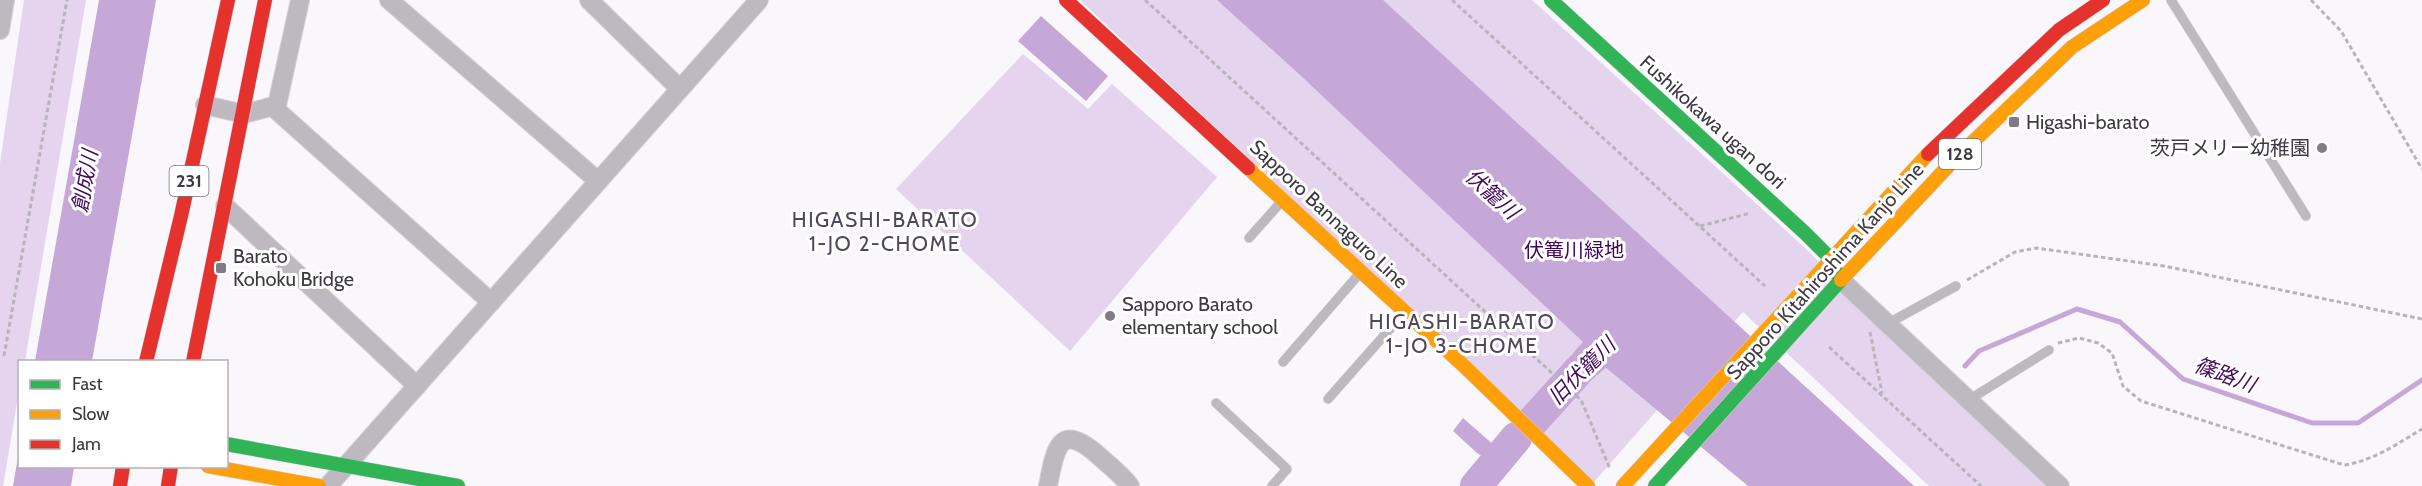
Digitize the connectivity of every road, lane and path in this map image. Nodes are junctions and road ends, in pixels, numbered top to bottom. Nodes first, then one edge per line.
1 (5, 0) edge
2 (66, 0) edge
3 (228, 0) edge
4 (265, 0) edge
5 (300, 0) edge
6 (389, 0) edge
7 (588, 0) edge
8 (759, 0) edge
9 (1066, 0) edge
10 (1145, 0) edge
11 (1452, 0) edge
12 (1551, 0) edge
13 (2103, 0) edge
14 (2143, 0) edge
15 (2171, 0) edge
16 (2311, 0) edge
17 (0, 30) edge
18 (680, 89) junction
19 (205, 105) junction
20 (273, 107) junction
21 (244, 114) junction
22 (2422, 168) edge
23 (598, 181) junction
24 (1284, 199) junction
25 (225, 206) junction
26 (1758, 210) dead end
27 (2306, 216) dead end
28 (1700, 226) junction
29 (1249, 238) dead end
30 (1831, 259) junction
31 (1362, 271) junction
32 (1840, 280) junction
33 (1765, 286) dead end
34 (1956, 286) joint
35 (491, 302) junction
36 (1405, 311) junction
37 (2422, 319) edge
38 (1878, 327) junction
39 (1829, 346) dead end
40 (2049, 350) joint
41 (4, 356) dead end
42 (146, 360) edge
43 (193, 360) edge
44 (1284, 362) dead end
45 (417, 386) junction
46 (1882, 395) junction
47 (1328, 399) dead end
48 (1968, 401) junction
49 (1216, 403) dead end
50 (2422, 429) edge
51 (228, 444) edge
52 (345, 467) junction
53 (123, 468) edge
54 (171, 468) edge
55 (219, 468) edge
56 (1611, 471) dead end
57 (120, 486) edge
58 (168, 486) edge
59 (319, 486) edge
60 (328, 486) edge
61 (458, 486) edge
62 (1048, 486) edge
63 (1130, 486) edge
64 (1272, 486) edge
65 (1588, 486) edge
66 (1623, 486) edge
67 (1655, 486) edge
68 (1981, 486) edge
69 (2060, 486) edge

1 - 17 street
2 - 41 path
3 - 19 main road, 231
4 - 21 main road, 231
5 - 20 street
6 - 23 street
7 - 18 street
8 - 18 street
9 - 24 main road, Sapporo Bannaguro Line
10 - 56 path
11 - 28 path
12 - 30 main road, Fushikokawa ugan dori
13 - 30 main road, Sapporo Kitahiroshima Kanjo Line / 128
14 - 32 main road, Sapporo Kitahiroshima Kanjo Line / 128
15 - 27 lane
16 - 22 path
18 - 23 street
19 - 21 street
19 - 42 main road, 231
20 - 21 street
20 - 35 street
21 - 25 main road, 231
23 - 35 street
24 - 29 lane
24 - 31 main road, Sapporo Bannaguro Line
25 - 43 main road, 231
25 - 45 street
26 - 28 path
28 - 33 path
30 - 32 main road, Fushikokawa ugan dori
30 - 66 main road, Sapporo Kitahiroshima Kanjo Line / 128
31 - 36 main road, Sapporo Bannaguro Line
31 - 44 lane
32 - 38 street
32 - 67 main road, Sapporo Kitahiroshima Kanjo Line / 128
34 - 37 path
34 - 38 lane
35 - 45 street
36 - 47 lane
36 - 65 main road, Sapporo Bannaguro Line
38 - 46 path
38 - 48 street
39 - 46 path
40 - 48 lane
40 - 50 path
45 - 52 street
46 - 68 path
48 - 69 street
49 - 64 lane
51 - 52 main road
52 - 60 street
52 - 61 main road
53 - 57 main road
54 - 58 main road
55 - 59 main road
62 - 63 street

